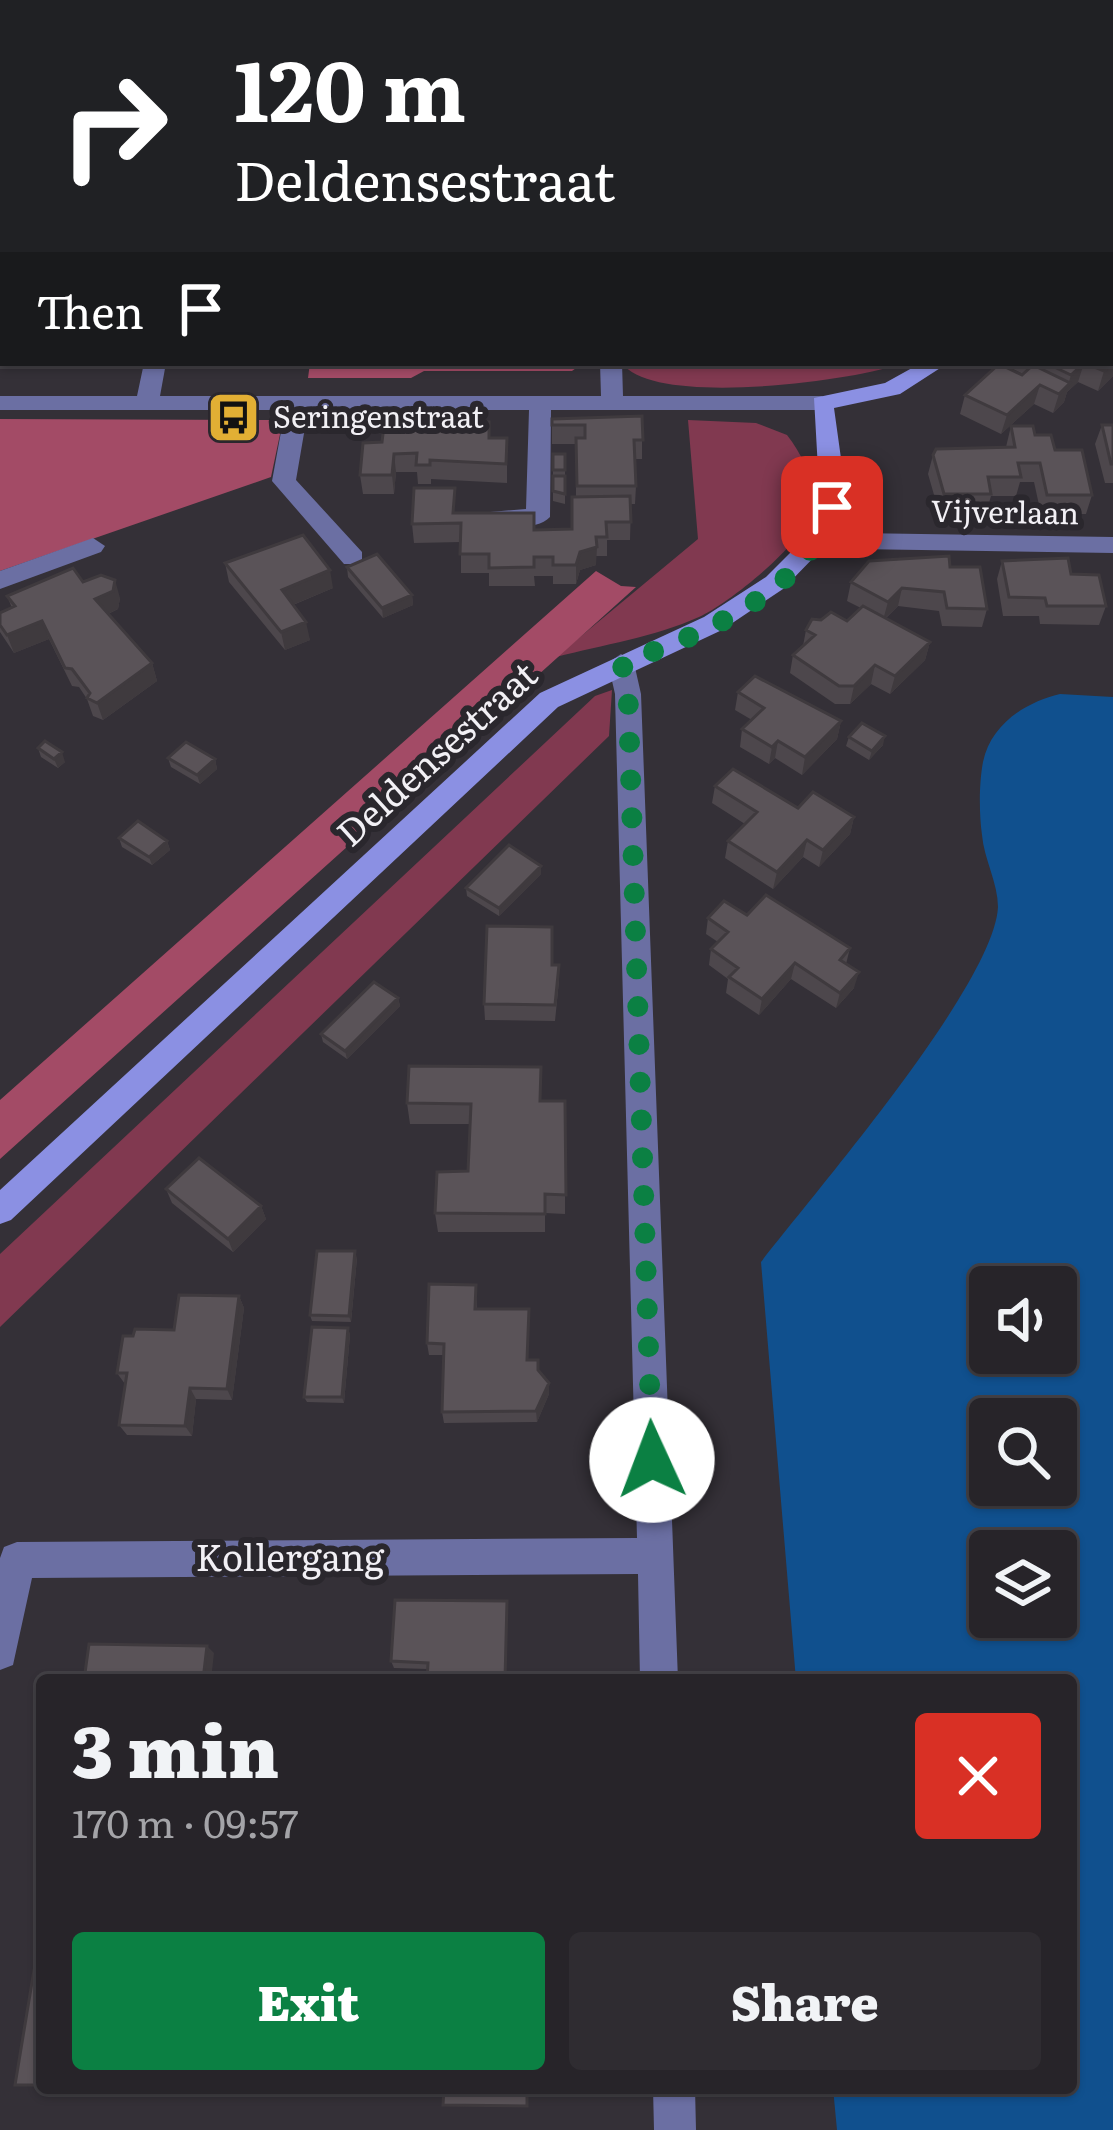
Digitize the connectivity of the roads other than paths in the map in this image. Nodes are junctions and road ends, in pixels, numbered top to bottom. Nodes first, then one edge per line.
1 (154, 366) edge
2 (611, 366) edge
3 (933, 366) edge
4 (540, 402) junction
5 (0, 403) edge
6 (147, 403) junction
7 (298, 403) junction
8 (821, 403) junction
9 (612, 404) junction
10 (468, 520) edge
11 (825, 531) junction
12 (1113, 545) edge
13 (93, 546) dead end
14 (353, 558) edge
15 (0, 580) edge
16 (622, 663) junction
17 (0, 1210) edge
18 (655, 1556) junction
19 (0, 1652) edge
20 (659, 1674) edge
21 (674, 2094) edge
22 (675, 2130) edge

1 - 6 street
2 - 9 street
3 - 8 street
4 - 7 street
4 - 9 street
4 - 10 street
5 - 6 street
6 - 7 street
7 - 14 street
8 - 9 street
8 - 11 street
11 - 12 street, Vijverlaan
11 - 16 street, Deldensestraat
13 - 15 street
16 - 17 street, Deldensestraat
16 - 18 street
18 - 19 street, Kollergang
18 - 20 street
21 - 22 street

